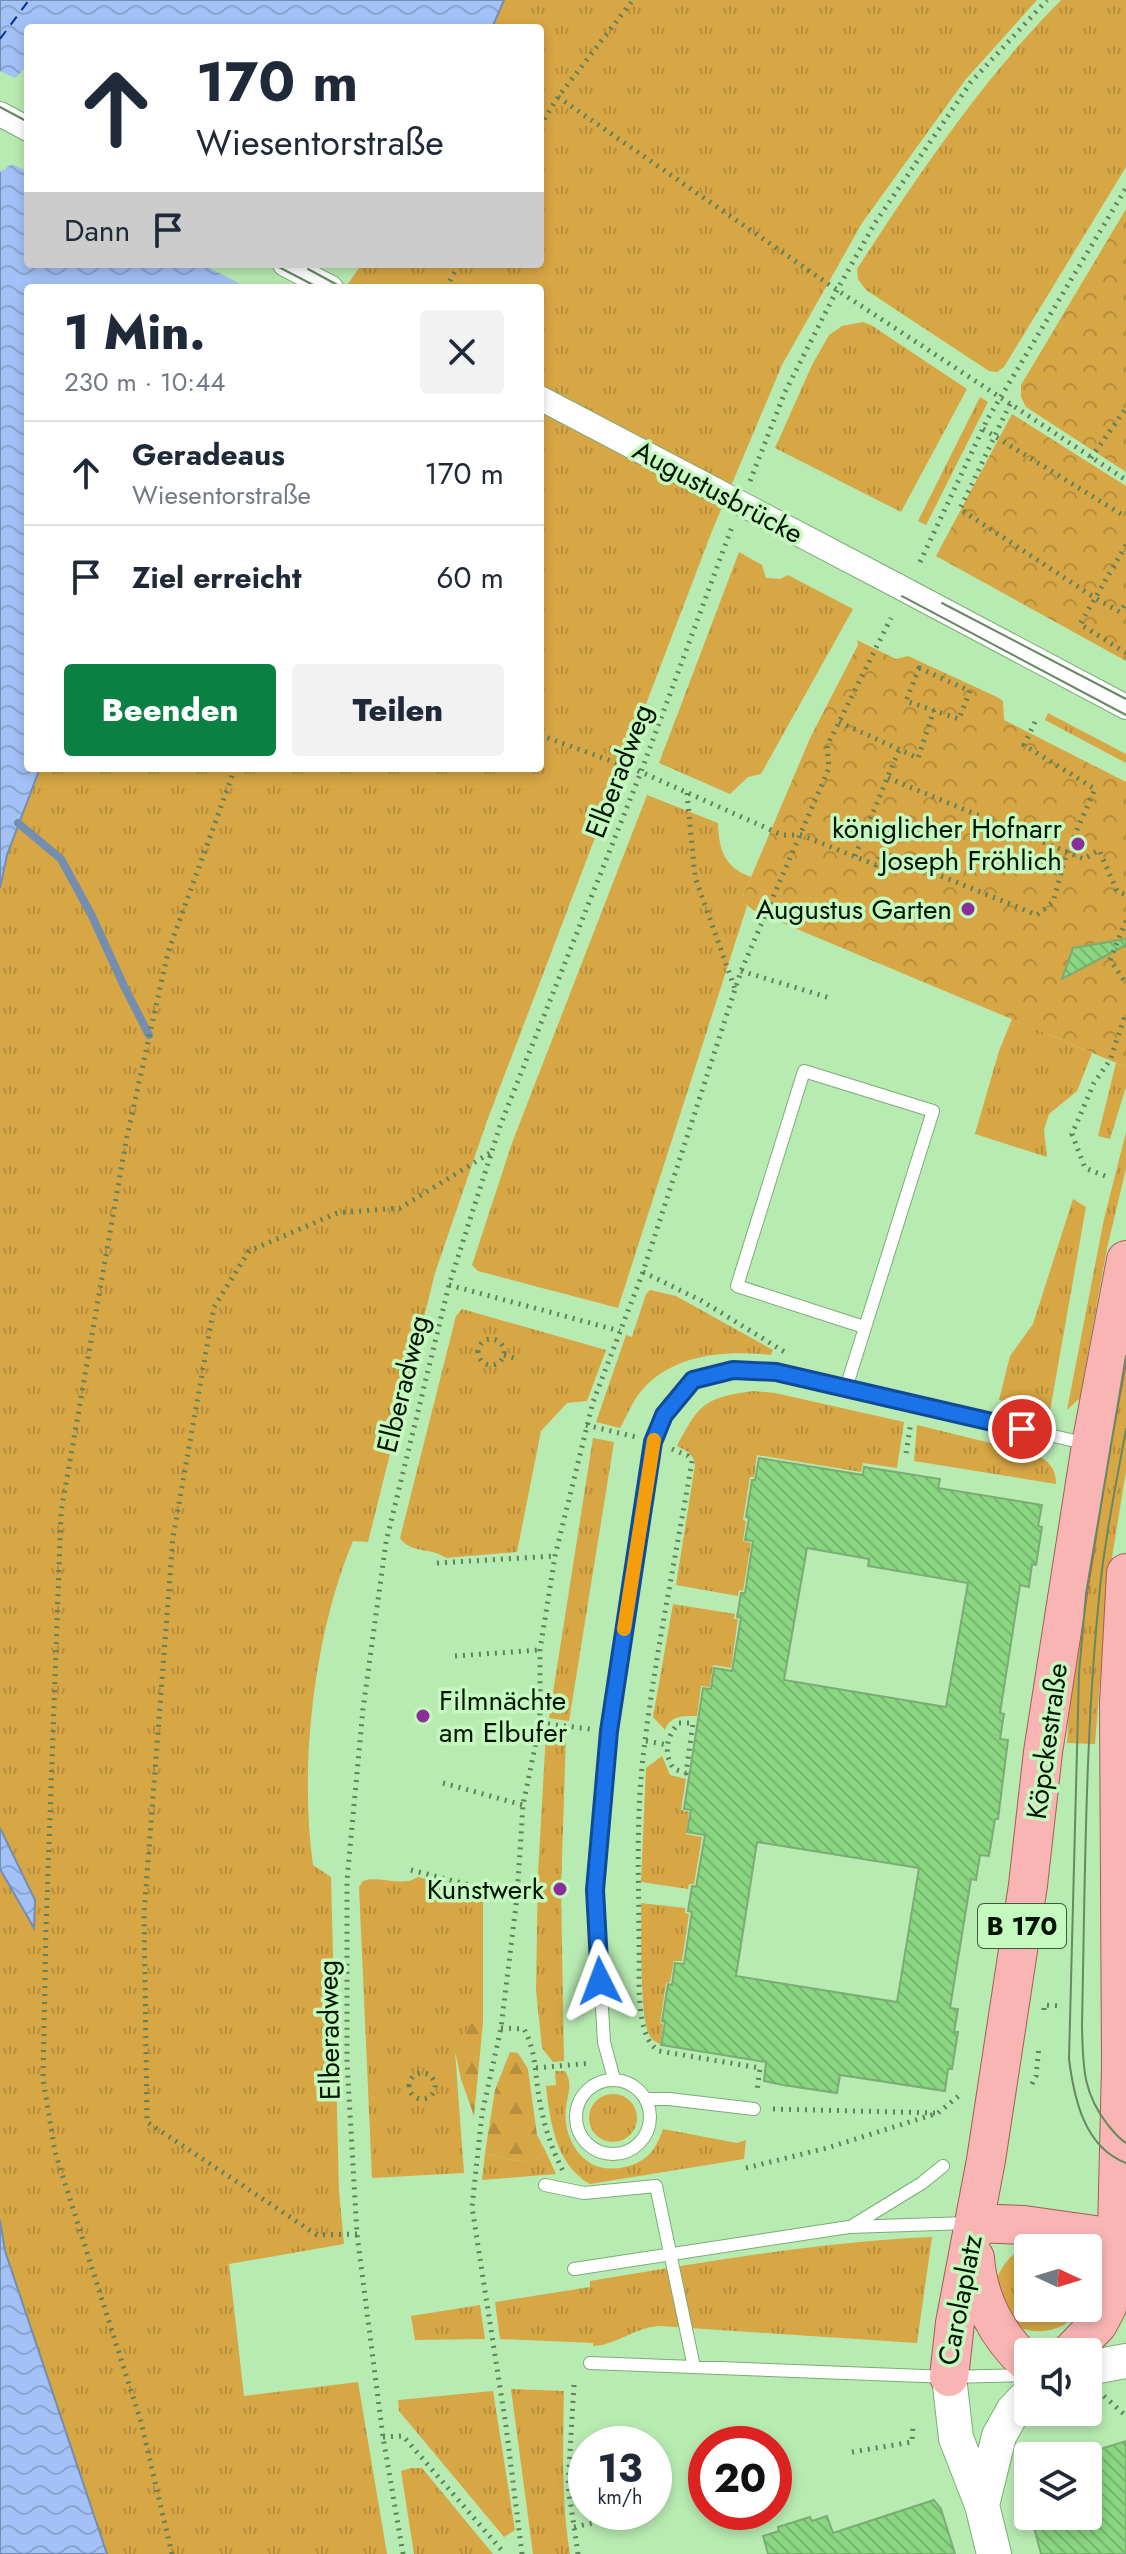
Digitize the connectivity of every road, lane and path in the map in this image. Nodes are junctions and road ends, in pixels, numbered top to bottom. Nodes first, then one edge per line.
1 (633, 0) edge
2 (1047, 0) edge
3 (558, 97) junction
4 (0, 114) edge
5 (544, 120) edge
6 (24, 127) edge
7 (1125, 191) edge
8 (293, 268) edge
9 (323, 284) edge
10 (837, 290) junction
11 (1001, 396) junction
12 (544, 400) edge
13 (1010, 404) junction
14 (1126, 408) edge
15 (983, 429) junction
16 (994, 436) junction
17 (1091, 458) junction
18 (1126, 480) edge
19 (746, 491) dead end
20 (949, 502) junction
21 (960, 509) junction
22 (1126, 517) edge
23 (735, 521) dead end
24 (1126, 545) edge
25 (1117, 560) junction
26 (920, 562) dead end
27 (1126, 566) edge
28 (1095, 598) junction
29 (1126, 603) edge
30 (891, 618) dead end
31 (1126, 653) edge
32 (1126, 707) edge
33 (934, 710) junction
34 (839, 722) junction
35 (1035, 722) dead end
36 (544, 736) edge
37 (899, 750) junction
38 (234, 772) edge
39 (641, 772) junction
40 (888, 778) junction
41 (687, 793) junction
42 (801, 835) junction
43 (1067, 852) junction
44 (855, 856) junction
45 (1126, 895) edge
46 (1126, 921) edge
47 (741, 971) junction
48 (1126, 983) edge
49 (735, 990) junction
50 (830, 998) dead end
51 (1126, 1013) edge
52 (491, 1152) junction
53 (1105, 1176) dead end
54 (1126, 1260) edge
55 (643, 1272) junction
56 (449, 1285) junction
57 (864, 1327) junction
58 (620, 1331) junction
59 (504, 1355) junction
60 (517, 1359) dead end
61 (780, 1373) junction
62 (846, 1388) junction
63 (586, 1425) junction
64 (653, 1442) junction
65 (907, 1445) dead end
66 (1091, 1445) junction
67 (906, 1453) dead end
68 (555, 1556) junction
69 (437, 1563) dead end
70 (1126, 1573) edge
71 (540, 1650) junction
72 (455, 1656) dead end
73 (1122, 1703) edge
74 (540, 1723) junction
75 (567, 1727) dead end
76 (646, 1741) junction
77 (668, 1745) junction
78 (443, 1783) dead end
79 (523, 1805) junction
80 (411, 1870) dead end
81 (517, 1897) junction
82 (1063, 2006) dead end
83 (1043, 2020) dead end
84 (501, 2028) junction
85 (1041, 2034) dead end
86 (571, 2065) dead end
87 (536, 2068) junction
88 (1036, 2076) dead end
89 (614, 2079) junction
90 (438, 2087) joint
91 (961, 2094) dead end
92 (646, 2099) junction
93 (754, 2109) junction
94 (938, 2113) junction
95 (943, 2166) dead end
96 (746, 2168) dead end
97 (563, 2171) dead end
98 (1122, 2175) edge
99 (545, 2185) dead end
100 (975, 2223) junction
101 (849, 2227) junction
102 (357, 2234) junction
103 (1121, 2239) edge
104 (671, 2254) junction
105 (574, 2269) dead end
106 (1084, 2338) edge
107 (1014, 2348) edge
108 (1126, 2361) edge
109 (590, 2363) dead end
110 (694, 2367) junction
111 (1014, 2375) edge
112 (1102, 2376) edge
113 (949, 2377) junction
114 (574, 2385) dead end
115 (1102, 2390) edge
116 (1014, 2410) edge
117 (1126, 2416) edge
118 (913, 2425) dead end
119 (572, 2426) edge
120 (383, 2437) junction
121 (852, 2452) dead end
122 (982, 2505) junction
123 (574, 2530) edge
124 (172, 2554) edge
125 (403, 2554) edge
126 (505, 2554) edge
127 (522, 2554) edge
128 (578, 2554) edge
129 (994, 2554) edge

1 - 3 path
2 - 10 path
3 - 5 path
3 - 10 path
4 - 6 street
7 - 11 path
8 - 9 street
10 - 11 path
10 - 19 path
11 - 13 path
11 - 15 path
12 - 32 street, Augustusbrücke, bridge
13 - 16 path
13 - 17 path
14 - 17 path
15 - 16 path
15 - 20 path
16 - 21 path
16 - 22 path
17 - 18 path
20 - 21 path
20 - 26 path
21 - 28 path
23 - 39 path, Elberadweg
24 - 25 path
25 - 27 path
25 - 28 path
28 - 29 path
28 - 31 path
30 - 34 path
33 - 33 path
33 - 37 path
34 - 37 path
34 - 42 path
35 - 43 path
36 - 39 path
37 - 40 path
38 - 124 path
39 - 41 path
39 - 52 path, Elberadweg
40 - 43 path
40 - 44 path
41 - 42 path
41 - 49 path
42 - 44 path
42 - 47 path
43 - 44 path
43 - 45 path
46 - 48 path
47 - 49 path
47 - 50 path
49 - 55 path
51 - 53 path
52 - 56 path, Elberadweg
52 - 102 path
54 - 66 main road, Köpckestraße / B 170
55 - 58 path
55 - 61 path
56 - 58 path
56 - 102 path, Elberadweg
57 - 57 lane
57 - 62 lane
58 - 63 path
59 - 59 path
59 - 60 path
61 - 62 lane
61 - 64 lane
62 - 66 lane
63 - 64 path
63 - 68 path
64 - 76 path
64 - 89 lane
65 - 67 path
66 - 100 main road, Köpckestraße / B 170
68 - 69 path
68 - 71 path
70 - 73 main road
71 - 72 path
71 - 74 path
73 - 98 main road
74 - 75 path
74 - 79 path
76 - 77 path
76 - 93 path
77 - 77 path
78 - 79 path
79 - 81 path
80 - 81 path
81 - 84 path
82 - 83 path
84 - 87 path
84 - 127 path
85 - 88 path
86 - 87 path
87 - 97 path
89 - 92 lane
89 - 92 lane
90 - 90 path
91 - 94 path
92 - 93 lane
93 - 94 path
94 - 96 path
95 - 101 lane
98 - 103 main road
99 - 104 lane
100 - 101 lane, Carolaplatz
100 - 103 main road
100 - 107 main road
100 - 113 main road, Carolaplatz
101 - 104 lane, Carolaplatz
102 - 120 path, Elberadweg
103 - 106 main road
104 - 105 lane, Carolaplatz
104 - 110 lane
108 - 112 main road
109 - 110 lane, Carolaplatz
110 - 113 lane, Carolaplatz
111 - 113 lane
113 - 122 main road
114 - 119 path
115 - 117 path
116 - 122 main road
118 - 121 path
120 - 125 path, Elberadweg
120 - 126 path
122 - 129 main road
123 - 128 path

